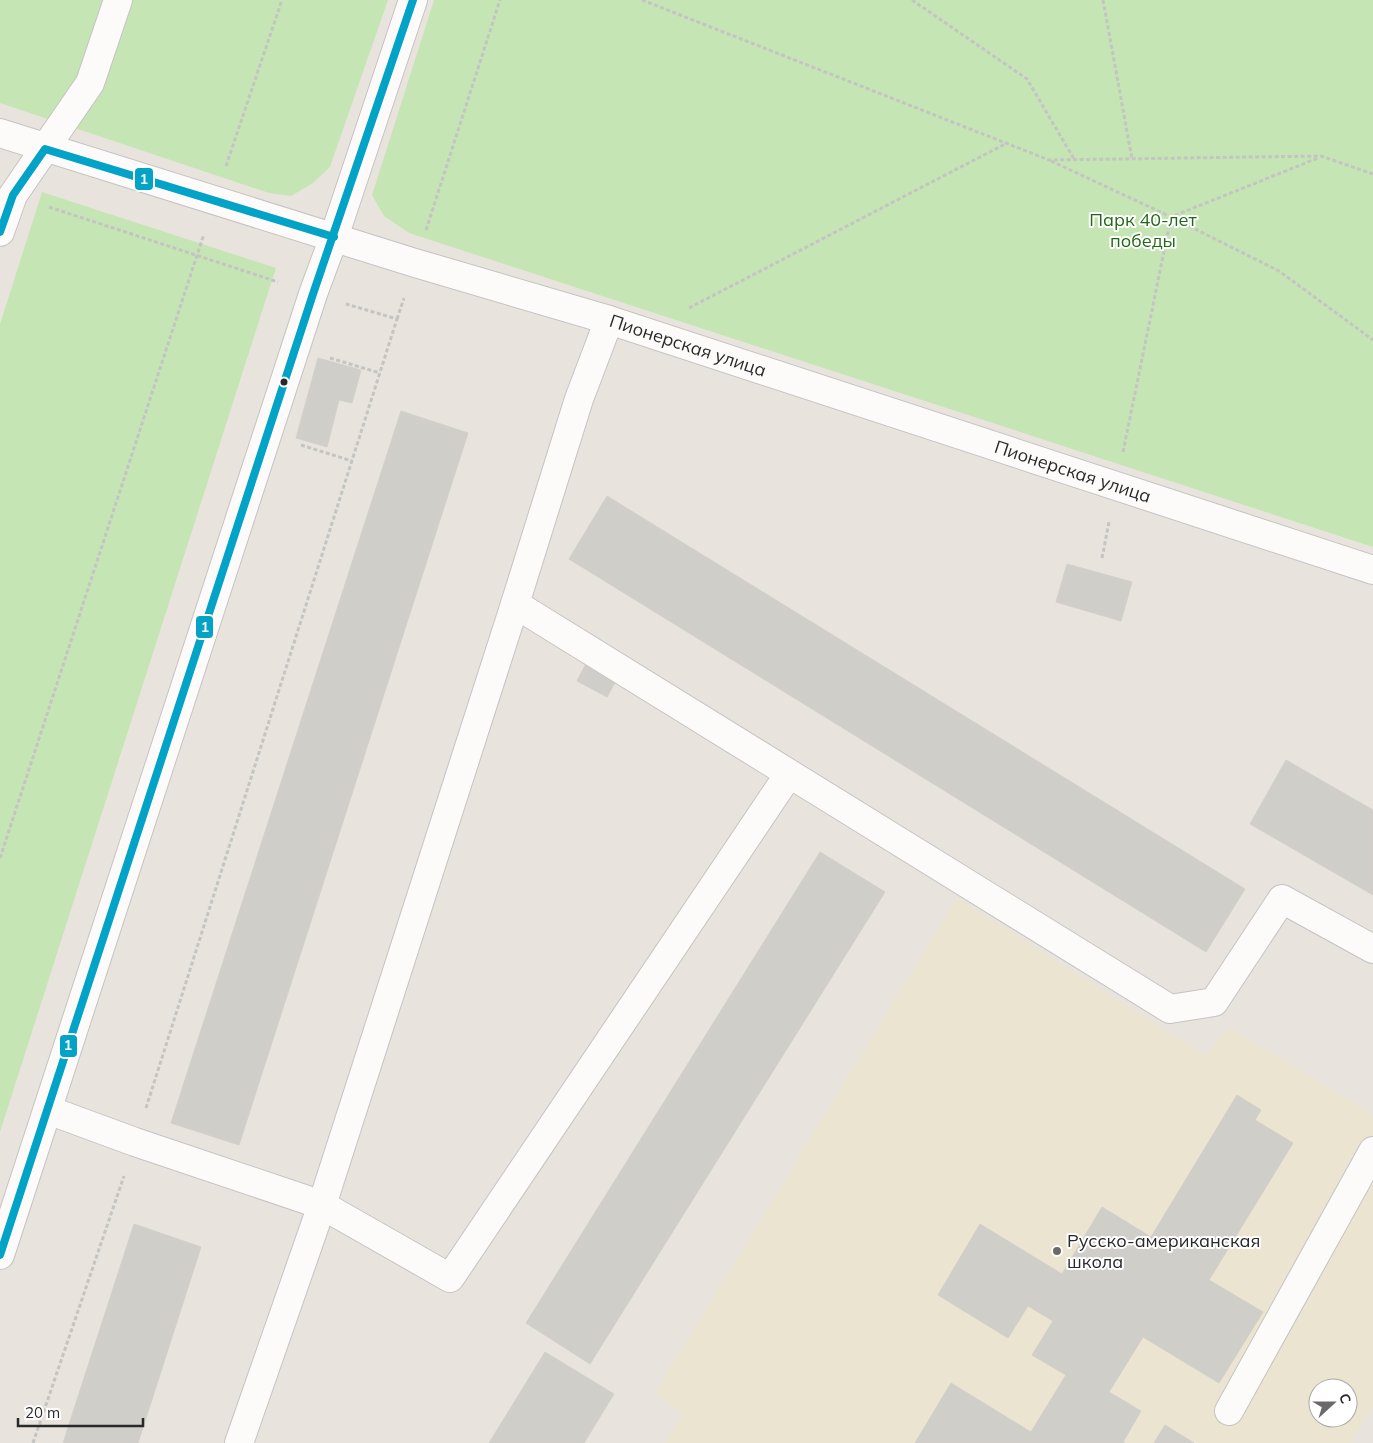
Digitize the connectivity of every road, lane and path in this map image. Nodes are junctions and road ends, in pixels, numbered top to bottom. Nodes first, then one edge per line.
1 (118, 0) edge
2 (282, 0) edge
3 (413, 0) edge
4 (500, 0) edge
5 (642, 0) edge
6 (912, 0) edge
7 (1103, 0) edge
8 (0, 133) edge
9 (1007, 143) junction
10 (45, 149) junction
11 (1321, 156) junction
12 (1074, 159) junction
13 (1132, 159) junction
14 (1049, 160) junction
15 (1373, 174) edge
16 (13, 195) junction
17 (215, 201) junction
18 (1171, 217) junction
19 (0, 232) edge
20 (334, 237) junction
21 (422, 240) dead end
22 (197, 255) junction
23 (313, 294) junction
24 (609, 320) junction
25 (644, 332) junction
26 (1373, 340) edge
27 (324, 356) dead end
28 (380, 373) junction
29 (298, 444) dead end
30 (352, 461) junction
31 (1116, 486) junction
32 (1102, 558) dead end
33 (1373, 570) edge
34 (515, 604) junction
35 (789, 774) junction
36 (0, 858) edge
37 (1373, 949) edge
38 (48, 1110) junction
39 (135, 1142) junction
40 (1373, 1151) edge
41 (322, 1205) junction
42 (0, 1255) edge
43 (1229, 1411) dead end
44 (33, 1443) edge
45 (239, 1443) edge

1 - 10 street
2 - 17 path
3 - 20 street
4 - 21 path
5 - 9 path
6 - 12 path
7 - 13 path
8 - 10 street, Пионерская улица
9 - 14 path
9 - 25 path
10 - 16 street
10 - 17 street, Пионерская улица
11 - 13 path
11 - 15 path
11 - 18 path
12 - 13 path
12 - 14 path
14 - 18 path
16 - 19 street
16 - 22 path
17 - 20 street, Пионерская улица
17 - 22 path
18 - 26 path
18 - 31 path
20 - 23 street
20 - 24 street, Пионерская улица
22 - 23 path
22 - 36 path
23 - 28 path
23 - 38 street
24 - 25 street, Пионерская улица
24 - 34 street
25 - 31 street, Пионерская улица
27 - 28 path
28 - 30 path
29 - 30 path
30 - 39 path
31 - 32 path
31 - 33 street, Пионерская улица
34 - 35 street
34 - 41 street
35 - 37 street
35 - 41 street
38 - 39 street
38 - 42 street
39 - 41 street
39 - 44 path
40 - 43 street
41 - 45 street

